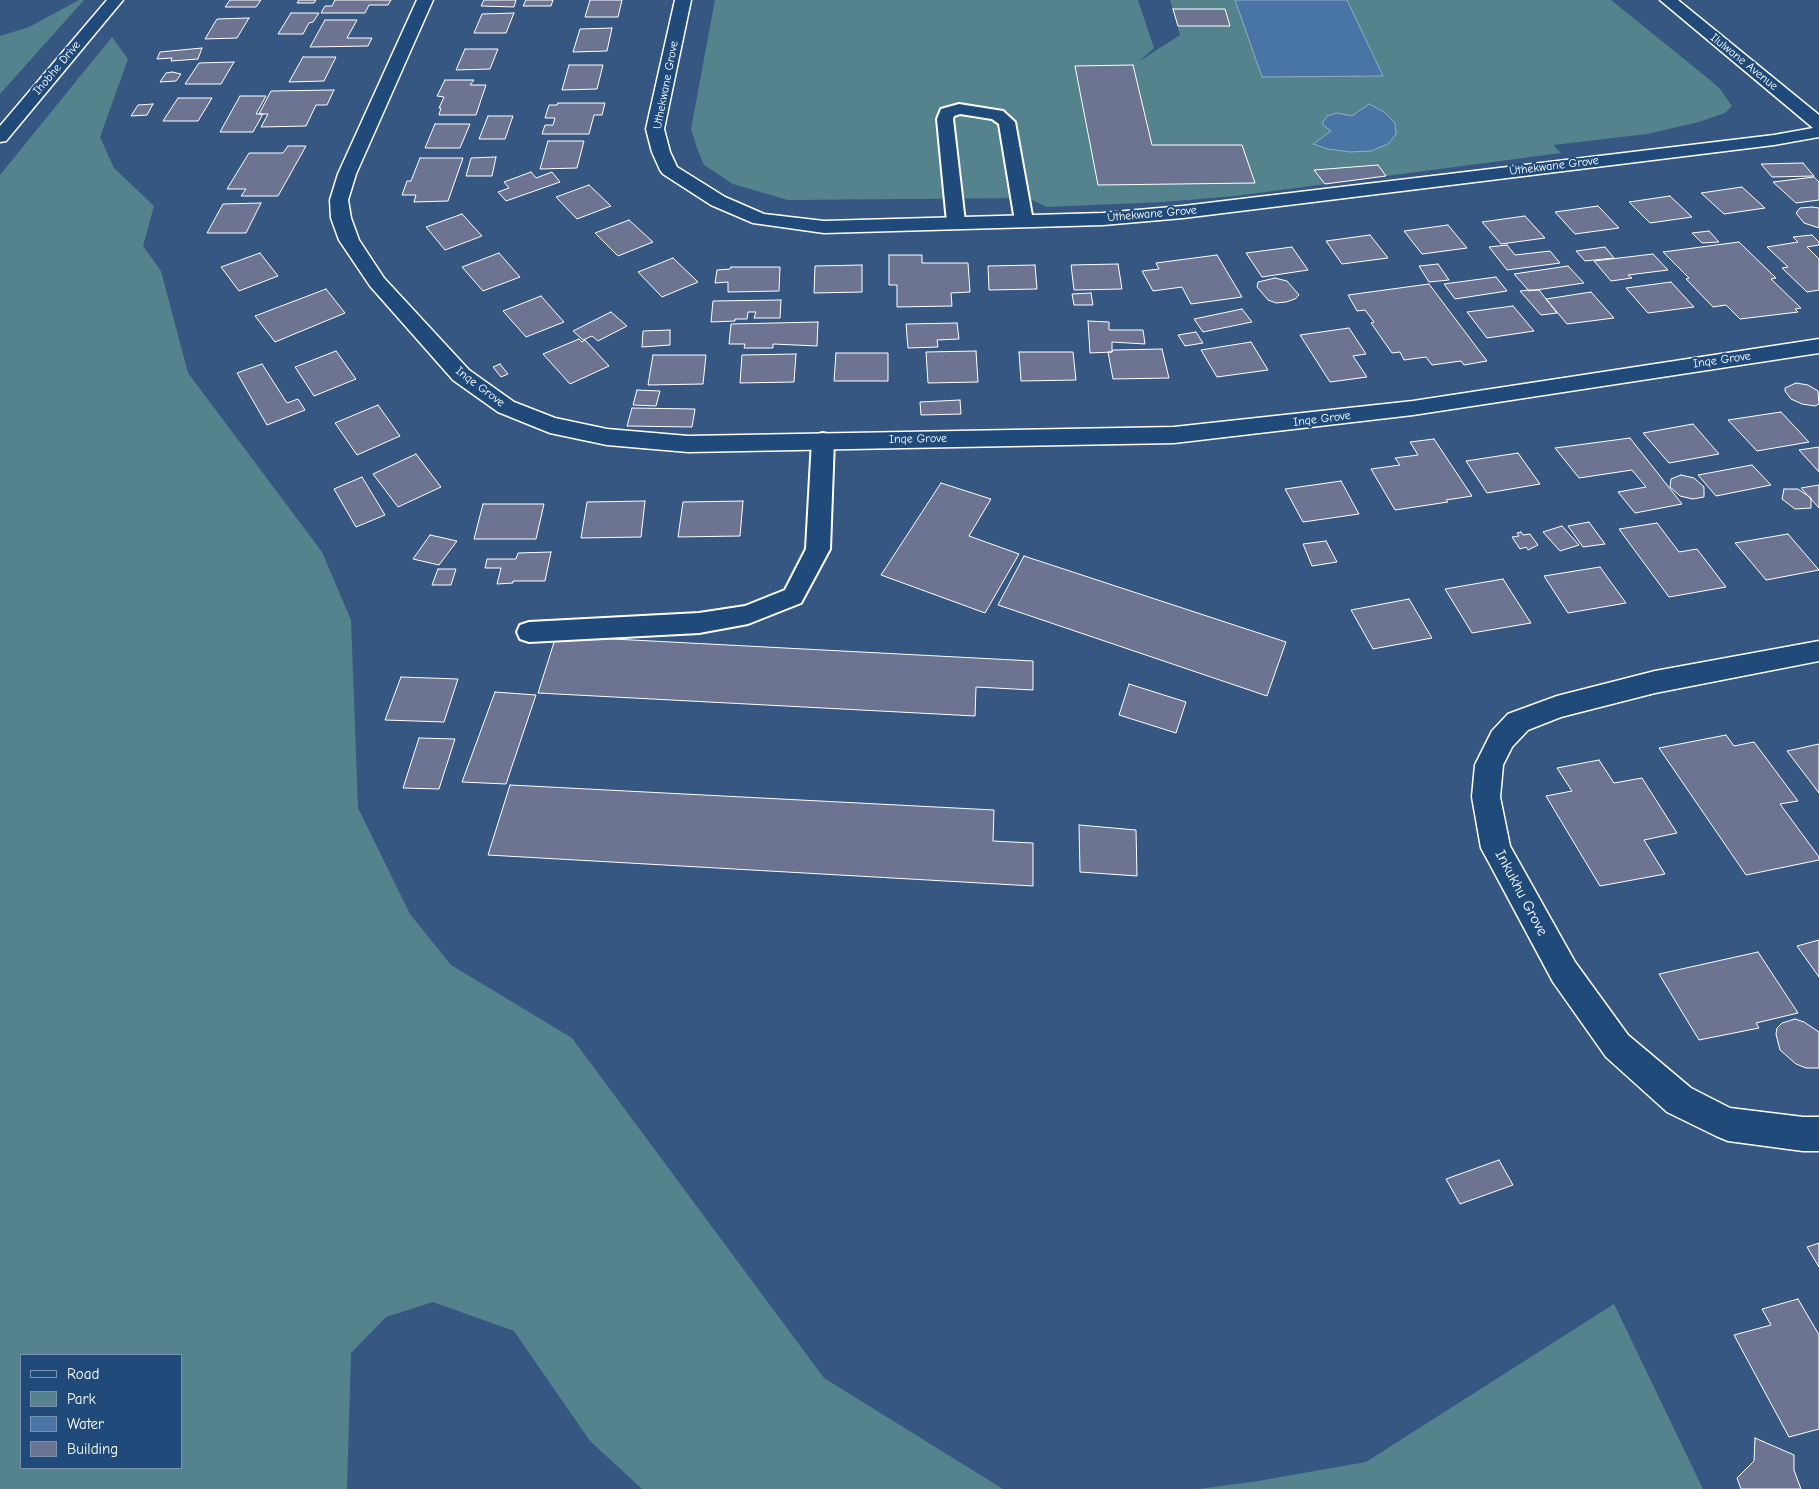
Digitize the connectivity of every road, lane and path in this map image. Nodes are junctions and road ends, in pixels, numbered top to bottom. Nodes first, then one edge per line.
1 (115, 0) edge
2 (425, 0) edge
3 (683, 0) edge
4 (1668, 0) edge
5 (1819, 124) edge
6 (1819, 132) edge
7 (0, 137) edge
8 (1024, 221) junction
9 (956, 222) junction
10 (1819, 346) edge
11 (823, 440) junction
12 (529, 632) dead end
13 (1819, 651) edge
14 (1819, 1134) edge

1 - 7 street, Ihobhe Drive
2 - 11 street, Inqe Grove
3 - 9 street, Uthekwane Grove
4 - 5 street, Ilulwane Avenue
6 - 8 street, Uthekwane Grove
8 - 9 street, Uthekwane Grove
8 - 9 lane
10 - 11 street, Inqe Grove
11 - 12 lane
13 - 14 street, Inkukhu Grove

